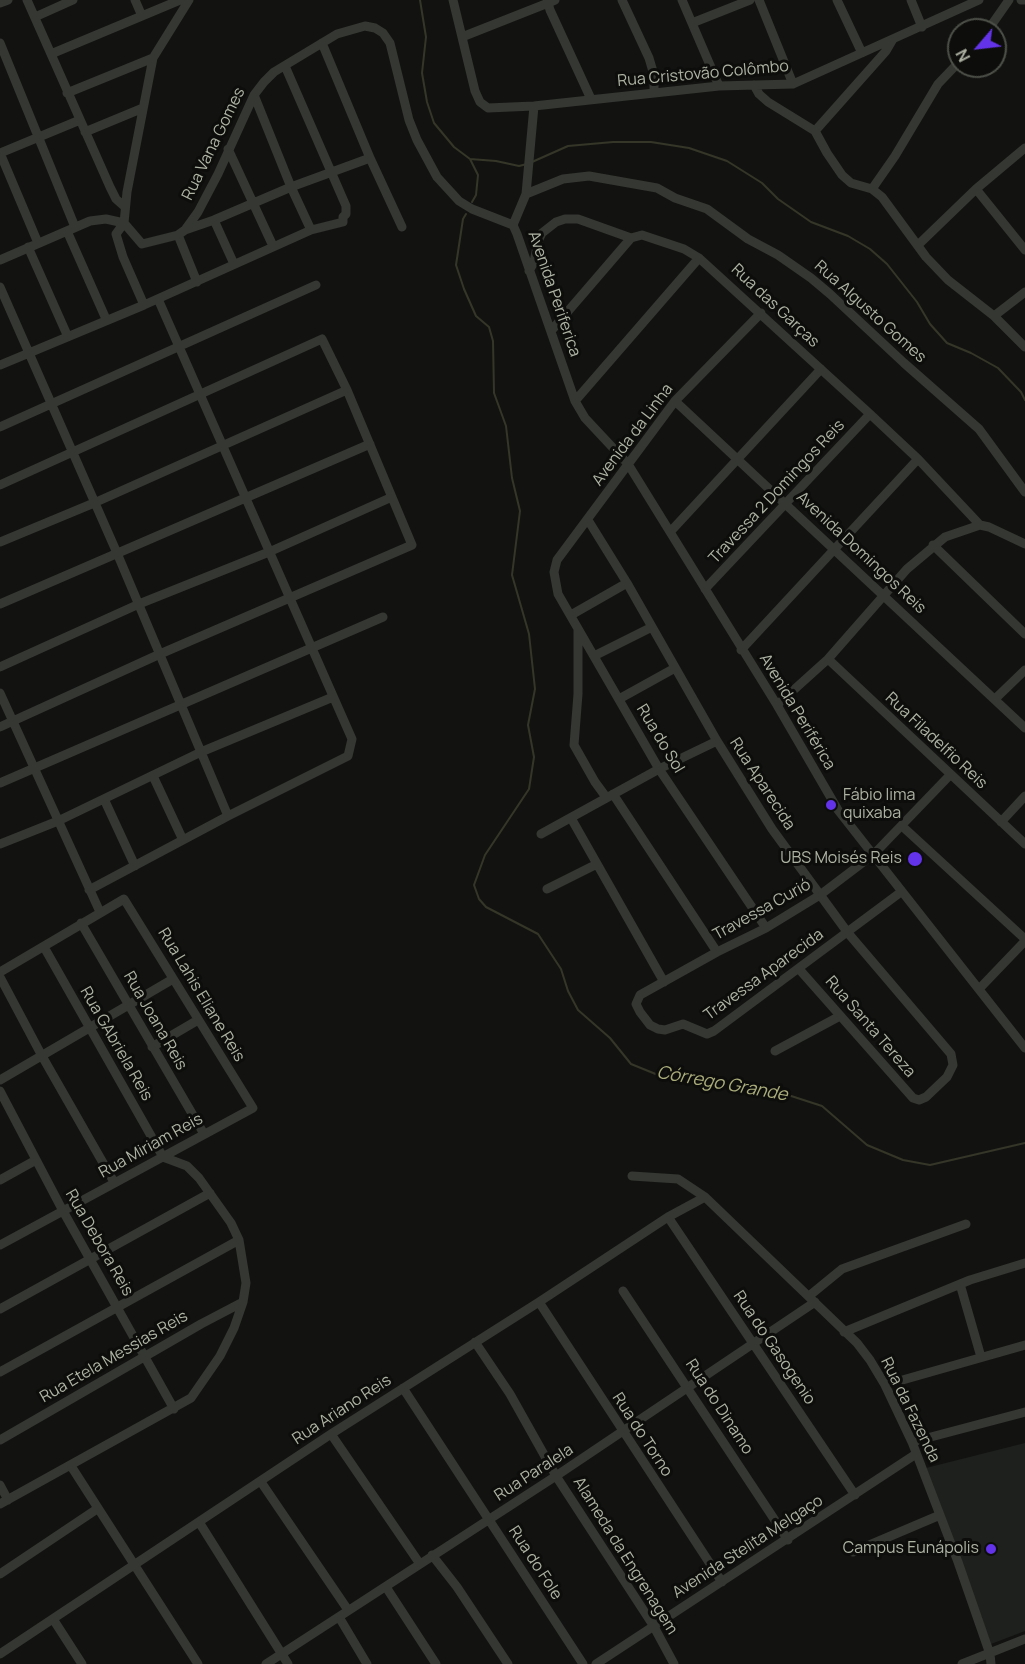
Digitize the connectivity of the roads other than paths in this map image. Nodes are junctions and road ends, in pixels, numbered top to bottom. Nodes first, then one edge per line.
1 (8, 0) edge
2 (27, 0) edge
3 (73, 0) edge
4 (135, 0) edge
5 (180, 0) edge
6 (189, 0) edge
7 (453, 0) edge
8 (622, 0) edge
9 (682, 0) edge
10 (750, 0) edge
11 (759, 0) edge
12 (837, 0) edge
13 (911, 0) edge
14 (979, 0) edge
15 (1009, 0) edge
16 (552, 2) edge
17 (0, 3) edge
18 (142, 16) junction
19 (35, 17) junction
20 (996, 18) edge
21 (692, 23) junction
22 (922, 27) junction
23 (462, 37) junction
24 (893, 39) junction
25 (0, 43) edge
26 (322, 43) junction
27 (862, 53) junction
28 (51, 54) junction
29 (153, 58) junction
30 (394, 58) joint
31 (285, 66) junction
32 (947, 75) edge
33 (793, 84) junction
34 (754, 85) junction
35 (719, 86) junction
36 (654, 92) junction
37 (67, 93) junction
38 (254, 95) junction
39 (591, 99) junction
40 (534, 106) junction
41 (143, 108) junction
42 (80, 120) junction
43 (815, 131) junction
44 (85, 132) junction
45 (38, 137) junction
46 (1025, 148) edge
47 (228, 149) junction
48 (0, 153) edge
49 (370, 158) junction
50 (331, 171) junction
51 (291, 187) junction
52 (872, 189) junction
53 (976, 189) junction
54 (526, 194) junction
55 (253, 205) junction
56 (125, 207) junction
57 (214, 220) junction
58 (119, 222) junction
59 (513, 225) junction
60 (402, 227) dead end
61 (71, 229) junction
62 (311, 230) junction
63 (182, 232) junction
64 (631, 238) junction
65 (38, 243) junction
66 (918, 245) junction
67 (273, 246) junction
68 (28, 248) junction
69 (1025, 250) edge
70 (0, 258) edge
71 (699, 258) junction
72 (234, 264) junction
73 (529, 271) junction
74 (197, 282) junction
75 (316, 285) dead end
76 (0, 287) edge
77 (1025, 292) edge
78 (158, 299) junction
79 (144, 305) junction
80 (761, 313) junction
81 (994, 316) junction
82 (106, 319) junction
83 (551, 332) junction
84 (68, 337) junction
85 (1025, 347) edge
86 (180, 348) junction
87 (30, 353) junction
88 (0, 365) edge
89 (821, 369) junction
90 (347, 390) junction
91 (200, 395) junction
92 (575, 401) junction
93 (675, 401) junction
94 (51, 405) junction
95 (870, 414) junction
96 (0, 427) edge
97 (370, 444) junction
98 (222, 445) junction
99 (71, 453) junction
100 (738, 459) junction
101 (918, 459) junction
102 (628, 464) junction
103 (0, 485) edge
104 (1025, 492) edge
105 (245, 497) junction
106 (392, 497) junction
107 (94, 503) junction
108 (785, 503) junction
109 (588, 520) junction
110 (980, 525) junction
111 (670, 531) junction
112 (0, 542) edge
113 (1025, 544) edge
114 (933, 545) junction
115 (836, 549) junction
116 (269, 552) junction
117 (117, 553) junction
118 (560, 555) joint
119 (627, 583) junction
120 (705, 590) junction
121 (884, 595) junction
122 (289, 599) junction
123 (0, 604) edge
124 (138, 604) junction
125 (571, 615) junction
126 (384, 617) dead end
127 (652, 627) junction
128 (578, 628) junction
129 (1025, 634) edge
130 (311, 647) junction
131 (741, 650) junction
132 (160, 654) junction
133 (594, 656) junction
134 (828, 659) junction
135 (0, 667) edge
136 (675, 668) junction
137 (1025, 670) edge
138 (0, 693) edge
139 (333, 697) junction
140 (619, 699) junction
141 (995, 699) junction
142 (181, 703) junction
143 (777, 705) junction
144 (13, 722) junction
145 (0, 727) edge
146 (1025, 728) edge
147 (717, 741) junction
148 (201, 752) junction
149 (34, 768) junction
150 (659, 769) junction
151 (950, 775) junction
152 (153, 776) junction
153 (0, 783) edge
154 (609, 795) junction
155 (1025, 796) edge
156 (104, 799) junction
157 (228, 816) junction
158 (571, 818) junction
159 (58, 821) junction
160 (1001, 822) junction
161 (902, 826) junction
162 (541, 834) dead end
163 (183, 840) junction
164 (1025, 843) edge
165 (0, 844) edge
166 (874, 854) junction
167 (597, 864) junction
168 (135, 866) junction
169 (547, 889) dead end
170 (89, 890) junction
171 (901, 892) junction
172 (820, 896) junction
173 (100, 912) junction
174 (81, 923) junction
175 (766, 928) junction
176 (848, 933) junction
177 (1025, 940) edge
178 (44, 947) junction
179 (717, 952) junction
180 (799, 969) junction
181 (0, 972) edge
182 (0, 977) edge
183 (173, 979) junction
184 (661, 984) junction
185 (980, 988) junction
186 (127, 1005) junction
187 (840, 1016) junction
188 (198, 1020) junction
189 (89, 1028) junction
190 (942, 1043) joint
191 (152, 1047) junction
192 (1025, 1048) edge
193 (775, 1051) dead end
194 (42, 1056) junction
195 (0, 1080) edge
196 (0, 1091) edge
197 (253, 1108) joint
198 (204, 1134) junction
199 (163, 1156) junction
200 (36, 1160) junction
201 (632, 1176) dead end
202 (0, 1180) edge
203 (114, 1182) junction
204 (210, 1193) junction
205 (705, 1197) junction
206 (63, 1211) junction
207 (668, 1217) junction
208 (966, 1224) dead end
209 (239, 1240) junction
210 (0, 1245) edge
211 (91, 1259) junction
212 (1025, 1263) edge
213 (960, 1284) junction
214 (623, 1291) dead end
215 (812, 1299) junction
216 (243, 1302) junction
217 (539, 1302) junction
218 (118, 1306) junction
219 (0, 1309) edge
220 (844, 1332) junction
221 (475, 1342) junction
222 (753, 1343) junction
223 (1025, 1345) edge
224 (145, 1356) junction
225 (981, 1357) junction
226 (0, 1372) edge
227 (885, 1385) junction
228 (403, 1388) junction
229 (688, 1388) junction
230 (174, 1409) junction
231 (1025, 1412) edge
232 (622, 1432) junction
233 (331, 1434) junction
234 (0, 1440) edge
235 (912, 1442) junction
236 (916, 1454) junction
237 (70, 1466) junction
238 (556, 1476) junction
239 (261, 1482) junction
240 (0, 1485) edge
241 (855, 1495) junction
242 (4, 1502) edge
243 (98, 1509) junction
244 (940, 1515) junction
245 (488, 1520) junction
246 (199, 1522) junction
247 (788, 1540) junction
248 (853, 1552) dead end
249 (432, 1555) junction
250 (134, 1564) junction
251 (420, 1564) junction
252 (0, 1575) edge
253 (722, 1582) junction
254 (386, 1587) junction
255 (348, 1610) junction
256 (339, 1617) junction
257 (53, 1618) junction
258 (653, 1626) junction
259 (1025, 1638) edge
260 (0, 1654) edge
261 (282, 1654) junction
262 (990, 1654) junction
263 (82, 1664) edge
264 (198, 1664) edge
265 (266, 1664) edge
266 (288, 1664) edge
267 (368, 1664) edge
268 (436, 1664) edge
269 (508, 1664) edge
270 (583, 1664) edge
271 (596, 1664) edge
272 (674, 1664) edge
273 (962, 1664) edge
274 (991, 1664) edge

1 - 17 street
2 - 19 street
3 - 19 street
4 - 18 street
5 - 18 street
6 - 29 street
7 - 23 street, Rua Cristovão Colômbo
8 - 36 street
9 - 21 street
10 - 21 street
11 - 33 street
12 - 27 street
13 - 22 street
14 - 22 street, Rua Cristovão Colômbo
15 - 20 street
16 - 23 street
16 - 39 street
18 - 28 street
19 - 28 street
21 - 35 street
22 - 24 street, Rua Cristovão Colômbo
23 - 40 street, Rua Cristovão Colômbo
24 - 27 street, Rua Cristovão Colômbo
24 - 43 street
25 - 45 street
26 - 30 street, Rua Vana Gomes
26 - 31 street, Rua Vana Gomes
26 - 49 street
27 - 33 street, Rua Cristovão Colômbo
28 - 37 street
29 - 37 street
29 - 41 street
30 - 59 street, Avenida Periferica
31 - 38 street, Rua Vana Gomes
31 - 50 street
32 - 52 street
33 - 34 street, Rua Cristovão Colômbo
34 - 35 street, Rua Cristovão Colômbo
34 - 43 street
35 - 36 street, Rua Cristovão Colômbo
36 - 39 street, Rua Cristovão Colômbo
37 - 42 street
38 - 47 street, Rua Vana Gomes
38 - 51 street
39 - 40 street, Rua Cristovão Colômbo
40 - 54 street
41 - 44 street
41 - 56 street
42 - 44 street
42 - 45 street
43 - 52 street
44 - 56 street
45 - 48 street
45 - 61 street
46 - 53 street
47 - 55 street
47 - 63 street, Rua Vana Gomes
48 - 65 street
49 - 50 street
49 - 60 street
50 - 51 street
50 - 62 street
51 - 55 street
51 - 62 street
52 - 66 street
53 - 66 street
53 - 69 street
54 - 59 street
54 - 104 street, Rua Algusto Gomes
55 - 57 street
55 - 67 street
56 - 58 street
57 - 63 street
57 - 72 street
58 - 61 street
58 - 63 street
58 - 79 street
59 - 73 street, Avenida Periferica
61 - 65 street
61 - 82 street
62 - 67 street
63 - 74 street
64 - 71 street, Rua das Garças
64 - 73 street, Rua das Garças
64 - 83 street
65 - 68 street
66 - 81 street
67 - 72 street
68 - 70 street
68 - 84 street
71 - 80 street, Rua das Garças
71 - 92 street
72 - 74 street
73 - 83 street, Avenida Periferica
74 - 78 street
75 - 86 street
76 - 87 street
77 - 81 street
78 - 79 street
78 - 86 street
79 - 82 street
80 - 89 street, Rua das Garças
80 - 93 street, Avenida da Linha
81 - 85 street
82 - 84 street
83 - 92 street, Avenida Periferica
84 - 87 street
86 - 91 street
86 - 94 street
87 - 88 street
87 - 94 street
89 - 95 street, Rua das Garças
89 - 100 street
90 - 91 street
90 - 97 street
90 - 98 street
91 - 98 street
91 - 99 street
92 - 102 street, Avenida Periferica
93 - 100 street, Avenida Domingos Reis
93 - 102 street, Avenida da Linha
94 - 96 street
94 - 99 street
95 - 101 street, Rua das Garças
95 - 108 street, Travessa 2 Domingos Reis
97 - 105 street
97 - 106 street
98 - 105 street
98 - 107 street
99 - 103 street
99 - 107 street
100 - 108 street, Avenida Domingos Reis
100 - 111 street
101 - 110 street, Rua das Garças
101 - 115 street
102 - 109 street, Avenida da Linha
102 - 111 street, Avenida Periférica
105 - 116 street
105 - 117 street
106 - 116 street
106 - 122 street
107 - 112 street
107 - 117 street
108 - 115 street, Avenida Domingos Reis
108 - 120 street, Travessa 2 Domingos Reis
109 - 118 street, Avenida da Linha
109 - 119 street, Rua Aparecida
110 - 113 street
110 - 114 street
111 - 120 street, Avenida Periférica
114 - 121 street
114 - 129 street
115 - 121 street, Avenida Domingos Reis
115 - 131 street
116 - 122 street
116 - 124 street
117 - 123 street
117 - 124 street
118 - 125 street, Rua do Sol
119 - 125 street
119 - 127 street, Rua Aparecida
120 - 131 street, Avenida Periférica
121 - 134 street
121 - 141 street, Avenida Domingos Reis
122 - 130 street
122 - 132 street
124 - 132 street
124 - 135 street
125 - 128 street, Rua do Sol
126 - 130 street
127 - 133 street
127 - 136 street, Rua Aparecida
128 - 133 street, Rua do Sol
128 - 154 street
130 - 139 street
130 - 142 street
131 - 143 street, Avenida Periférica
132 - 142 street
132 - 144 street
133 - 140 street, Rua do Sol
134 - 143 street
134 - 151 street, Rua Filadelfio Reis
136 - 140 street
136 - 147 street, Rua Aparecida
137 - 141 street
138 - 144 street
139 - 148 street
139 - 157 street
140 - 150 street, Rua do Sol
141 - 146 street, Avenida Domingos Reis
142 - 148 street
142 - 149 street
143 - 166 street, Avenida Periférica
144 - 145 street
144 - 149 street
147 - 150 street
147 - 172 street, Rua Aparecida
148 - 152 street
148 - 157 street
149 - 153 street
149 - 159 street
150 - 154 street
150 - 175 street, Rua do Sol
151 - 160 street, Rua Filadelfio Reis
151 - 161 street, Travessa Curió
152 - 156 street
152 - 163 street
154 - 158 street
154 - 179 street
155 - 160 street
156 - 159 street
156 - 168 street
157 - 163 street
158 - 162 street
158 - 167 street
159 - 165 street
159 - 170 street
160 - 164 street, Rua Filadelfio Reis
161 - 166 street, Travessa Curió
161 - 177 street
163 - 168 street
166 - 171 street, Avenida Periférica
166 - 172 street, Travessa Curió
167 - 169 street
167 - 184 street
168 - 170 street
170 - 173 street
171 - 176 street, Travessa Aparecida
171 - 185 street, Avenida Periférica
172 - 175 street, Travessa Curió
172 - 176 street, Rua Aparecida
173 - 174 street
173 - 183 street, Rua Lahis Eliane Reis
174 - 178 street
174 - 186 street, Rua Joana Reis
175 - 179 street, Travessa Curió
176 - 180 street, Travessa Aparecida
176 - 190 street, Rua Aparecida
177 - 185 street
178 - 181 street
178 - 189 street, Rua GAbriela Reis
179 - 184 street, Travessa Curió
180 - 184 street, Travessa Aparecida
180 - 187 street, Rua Santa Tereza
182 - 194 street
183 - 186 street
183 - 188 street, Rua Lahis Eliane Reis
185 - 192 street, Avenida Periférica
186 - 189 street
186 - 191 street, Rua Joana Reis
187 - 190 street, Rua Santa Tereza
187 - 193 street
188 - 191 street
188 - 197 street, Rua Lahis Eliane Reis
189 - 194 street
189 - 199 street, Rua GAbriela Reis
191 - 198 street, Rua Joana Reis
194 - 195 street
194 - 203 street
196 - 200 street, Rua Debora Reis
197 - 198 street, Rua Miriam Reis
198 - 199 street, Rua Miriam Reis
199 - 203 street, Rua Miriam Reis
199 - 204 street
200 - 202 street
200 - 206 street, Rua Debora Reis
201 - 205 street, Rua da Fazenda
203 - 206 street, Rua Miriam Reis
204 - 209 street
204 - 211 street
205 - 207 street, Rua Ariano Reis
205 - 215 street, Rua da Fazenda
206 - 210 street, Rua Miriam Reis
206 - 211 street, Rua Debora Reis
207 - 217 street, Rua Ariano Reis
207 - 222 street, Rua do Gasogenio
208 - 215 street, Rua Paralela
209 - 216 street
209 - 218 street
211 - 218 street, Rua Debora Reis
211 - 219 street
212 - 213 street
213 - 220 street
213 - 225 street
214 - 229 street, Rua do Dinamo
215 - 220 street, Rua da Fazenda
215 - 222 street, Rua Paralela
216 - 224 street, Rua Etela Messias Reis
216 - 230 street
217 - 221 street, Rua Ariano Reis
217 - 232 street, Rua do Torno
218 - 224 street, Rua Debora Reis
218 - 226 street
220 - 227 street, Rua da Fazenda
221 - 228 street, Rua Ariano Reis
221 - 238 street, Alameda da Engrenagem
222 - 229 street, Rua Paralela
222 - 241 street, Rua do Gasogenio
223 - 225 street
224 - 230 street, Rua Debora Reis
224 - 234 street, Rua Etela Messias Reis
225 - 227 street
227 - 235 street, Rua da Fazenda
228 - 233 street, Rua Ariano Reis
228 - 245 street, Rua do Fole
229 - 232 street, Rua Paralela
229 - 247 street, Rua do Dinamo
230 - 237 street
231 - 235 street
232 - 238 street, Rua Paralela
232 - 253 street, Rua do Torno
233 - 239 street, Rua Ariano Reis
233 - 251 street
235 - 236 street, Rua da Fazenda
236 - 241 street, Avenida Stelita Melgaço
236 - 244 street, Rua da Fazenda
237 - 242 street
237 - 243 street
238 - 245 street, Rua Paralela
238 - 258 street, Alameda da Engrenagem
239 - 246 street, Rua Ariano Reis
239 - 255 street
240 - 242 street
241 - 247 street, Avenida Stelita Melgaço
243 - 250 street
243 - 252 street
244 - 248 street
244 - 262 street, Rua da Fazenda
245 - 249 street, Rua Paralela
245 - 270 street, Rua do Fole
246 - 250 street, Rua Ariano Reis
246 - 261 street
247 - 253 street, Avenida Stelita Melgaço
249 - 251 street, Rua Paralela
249 - 269 street
250 - 257 street, Rua Ariano Reis
250 - 264 street
251 - 254 street, Rua Paralela
253 - 258 street, Avenida Stelita Melgaço
254 - 255 street, Rua Paralela
254 - 268 street
255 - 256 street, Rua Paralela
256 - 261 street, Rua Paralela
256 - 267 street
257 - 260 street, Rua Ariano Reis
257 - 263 street
258 - 271 street, Avenida Stelita Melgaço
258 - 272 street, Alameda da Engrenagem
259 - 262 street
261 - 265 street, Rua Paralela
261 - 266 street
262 - 273 street
262 - 274 street, Rua da Fazenda

